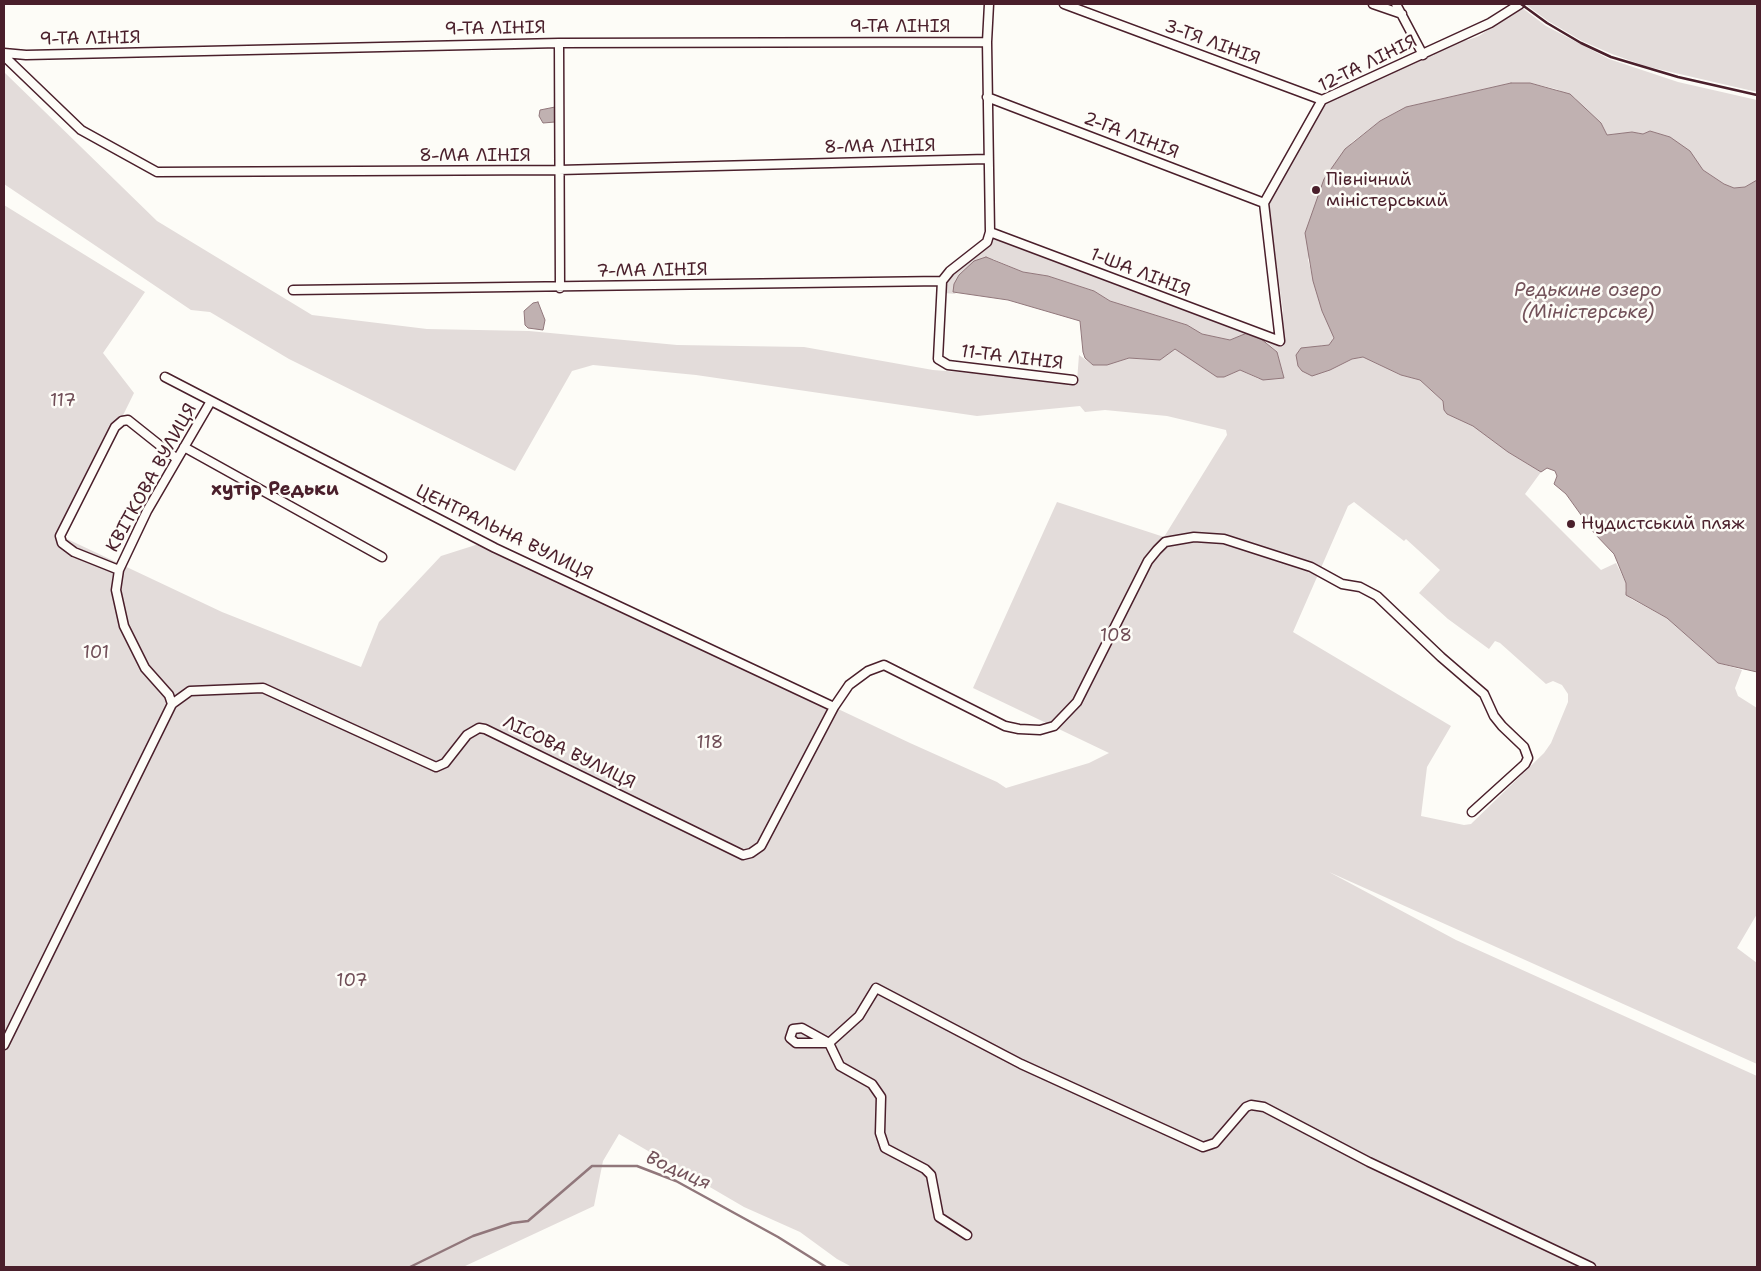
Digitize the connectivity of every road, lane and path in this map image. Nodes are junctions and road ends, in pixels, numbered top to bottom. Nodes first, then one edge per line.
1 (989, 4) edge
2 (1064, 4) edge
3 (1374, 4) edge
4 (1396, 4) edge
5 (1520, 4) edge
6 (1402, 14) junction
7 (987, 42) junction
8 (559, 43) junction
9 (4, 54) edge
10 (1423, 55) junction
11 (987, 97) junction
12 (1322, 100) junction
13 (987, 160) junction
14 (559, 170) junction
15 (1264, 203) junction
16 (990, 232) junction
17 (942, 281) junction
18 (560, 288) junction
19 (293, 290) dead end
20 (166, 377) dead end
21 (1073, 380) dead end
22 (211, 401) junction
23 (184, 447) junction
24 (177, 459) junction
25 (382, 557) dead end
26 (119, 570) junction
27 (172, 704) junction
28 (834, 707) junction
29 (1472, 812) dead end
30 (4, 1045) edge
31 (966, 1235) dead end
32 (1592, 1267) edge

1 - 7 street
2 - 12 street, 3-ТЯ ЛІНІЯ
3 - 6 street
4 - 6 street
5 - 10 street, 12-ТА ЛІНІЯ
6 - 10 street
7 - 8 street, 9-ТА ЛІНІЯ
7 - 11 street
8 - 9 street, 9-ТА ЛІНІЯ
8 - 14 street
9 - 14 street, 8-МА ЛІНІЯ
10 - 12 street, 12-ТА ЛІНІЯ
11 - 13 street
11 - 15 street, 2-ГА ЛІНІЯ
12 - 15 street, 12-ТА ЛІНІЯ
13 - 14 street, 8-МА ЛІНІЯ
13 - 16 street
14 - 18 street
15 - 16 street, 1-ША ЛІНІЯ
16 - 17 street
17 - 18 street, 7-МА ЛІНІЯ
17 - 21 street, 11-ТА ЛІНІЯ
18 - 19 street, 7-МА ЛІНІЯ
20 - 22 street, ЦЕНТРАЛЬНА ВУЛИЦЯ
22 - 23 street, КВІТКОВА ВУЛИЦЯ
22 - 28 street, ЦЕНТРАЛЬНА ВУЛИЦЯ
23 - 24 street, КВІТКОВА ВУЛИЦЯ
23 - 25 street
24 - 26 street, КВІТКОВА ВУЛИЦЯ
24 - 26 street
26 - 27 street, КВІТКОВА ВУЛИЦЯ
27 - 28 street, ЛІСОВА ВУЛИЦЯ
27 - 30 street
28 - 29 street
31 - 32 street

